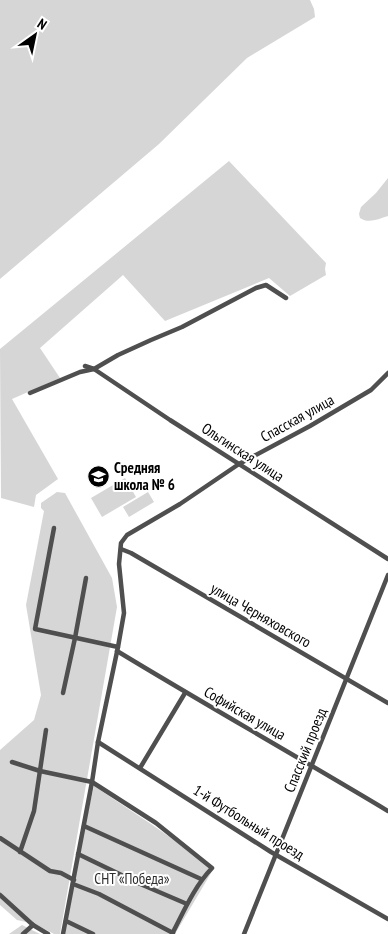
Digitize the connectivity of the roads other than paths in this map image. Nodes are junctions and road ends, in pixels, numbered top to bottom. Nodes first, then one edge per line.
1 (286, 298) dead end
2 (85, 366) dead end
3 (94, 369) junction
4 (388, 373) edge
5 (30, 393) dead end
6 (239, 464) junction
7 (54, 528) dead end
8 (121, 549) junction
9 (388, 559) edge
10 (388, 575) edge
11 (86, 578) dead end
12 (75, 638) junction
13 (117, 649) junction
14 (347, 679) junction
15 (63, 693) dead end
16 (186, 693) junction
17 (388, 703) edge
18 (46, 730) dead end
19 (98, 742) junction
20 (12, 762) dead end
21 (312, 765) junction
22 (140, 768) junction
23 (40, 771) junction
24 (92, 782) junction
25 (388, 811) edge
26 (84, 826) junction
27 (0, 838) edge
28 (20, 852) junction
29 (78, 854) junction
30 (276, 855) junction
31 (201, 879) junction
32 (74, 882) junction
33 (0, 896) edge
34 (187, 904) junction
35 (388, 919) edge
36 (66, 920) junction
37 (31, 929) edge
38 (22, 934) edge
39 (48, 934) edge
40 (63, 934) edge
41 (93, 934) edge
42 (173, 934) edge
43 (244, 934) edge

1 - 3 street
2 - 3 street, Ольгинская улица
3 - 5 street
3 - 6 street, Ольгинская улица
4 - 6 street, Спасская улица
6 - 8 street, Спасская улица
6 - 9 street, Ольгинская улица
7 - 12 street, Софийская улица
8 - 13 street
8 - 14 street, улица Черняховского
10 - 14 street, Спасский проезд
11 - 12 street
12 - 13 street, Софийская улица
12 - 15 street
13 - 16 street, Софийская улица
13 - 19 street
14 - 17 street, улица Черняховского
14 - 21 street, Спасский проезд
16 - 21 street, Софийская улица
16 - 22 street
18 - 23 street
19 - 22 street, 1-й Футбольный проезд
19 - 24 street
20 - 23 street
21 - 25 street, Софийская улица
21 - 30 street, Спасский проезд
22 - 30 street, 1-й Футбольный проезд
23 - 24 street
23 - 28 street
24 - 26 street
24 - 31 street
26 - 29 street
26 - 31 street
27 - 28 street
28 - 32 street
29 - 32 street
29 - 34 street
30 - 35 street, 1-й Футбольный проезд
30 - 43 street, Спасский проезд
31 - 34 street
32 - 36 street
32 - 42 street
33 - 37 street
34 - 42 street
36 - 40 street
36 - 41 street
37 - 38 street
37 - 39 street

